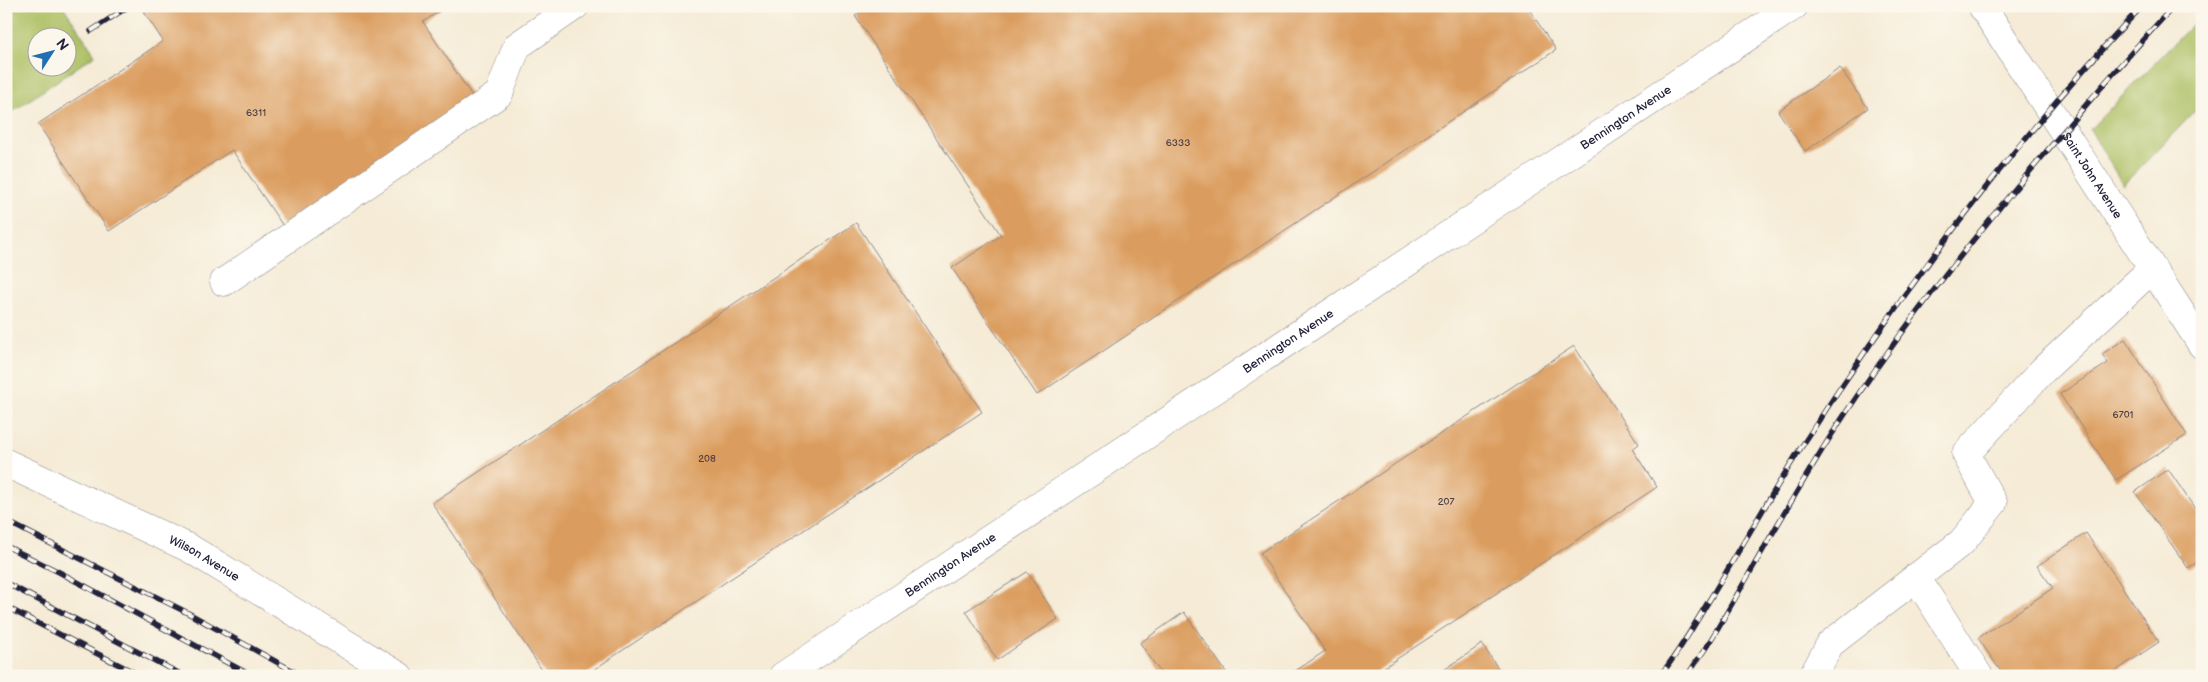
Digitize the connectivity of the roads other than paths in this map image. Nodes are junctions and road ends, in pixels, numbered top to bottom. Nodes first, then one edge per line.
1 (575, 6) edge
2 (1794, 6) edge
3 (1982, 6) edge
4 (2152, 269) junction
5 (224, 282) dead end
6 (2202, 345) edge
7 (6, 463) edge
8 (1916, 577) junction
9 (387, 673) edge
10 (783, 676) edge
11 (1813, 676) edge
12 (1979, 676) edge

1 - 5 street
2 - 10 street, Bennington Avenue
3 - 4 street, Saint John Avenue
4 - 6 street, Saint John Avenue
4 - 8 street
7 - 9 street, Wilson Avenue
8 - 11 street
8 - 12 street

